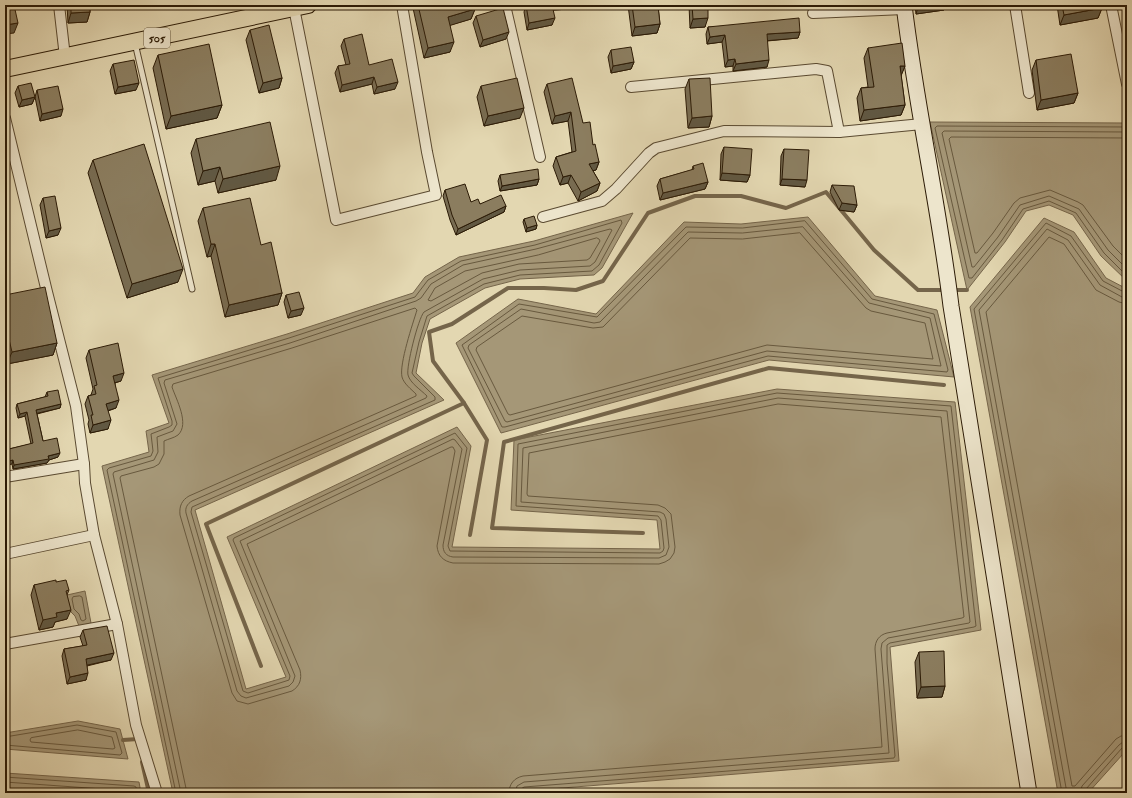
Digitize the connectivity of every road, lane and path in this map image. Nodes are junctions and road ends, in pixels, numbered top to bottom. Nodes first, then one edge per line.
1 (59, 5) edge
2 (402, 5) edge
3 (505, 5) edge
4 (1015, 5) edge
5 (1111, 5) edge
6 (301, 6) edge
7 (904, 7) edge
8 (813, 13) dead end
9 (135, 42) junction
10 (65, 57) junction
11 (5, 69) edge
12 (1127, 84) edge
13 (631, 87) dead end
14 (1029, 93) dead end
15 (5, 118) edge
16 (922, 124) junction
17 (839, 132) junction
18 (540, 156) dead end
19 (543, 217) dead end
20 (192, 289) dead end
21 (84, 464) junction
22 (5, 477) edge
23 (94, 535) junction
24 (5, 554) edge
25 (117, 624) junction
26 (5, 644) edge
27 (157, 793) edge
28 (1029, 793) edge

1 - 10 street
2 - 6 street
3 - 18 street
4 - 14 street
5 - 12 street
6 - 9 main road, 505
7 - 8 street
7 - 16 main road
9 - 10 main road, 505
9 - 20 lane
10 - 11 main road, 505
13 - 17 street
15 - 21 street
16 - 17 street
16 - 28 main road
17 - 19 street
21 - 22 street
21 - 23 street
23 - 24 street
23 - 25 street
25 - 26 street
25 - 27 street

